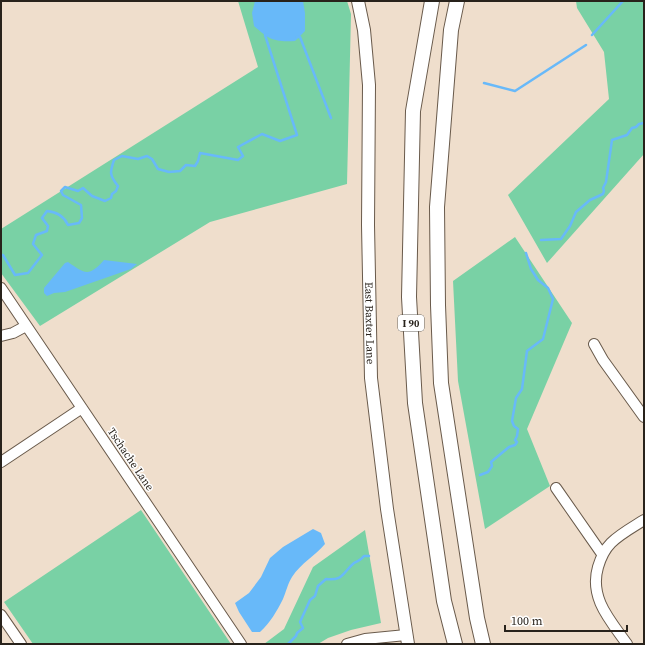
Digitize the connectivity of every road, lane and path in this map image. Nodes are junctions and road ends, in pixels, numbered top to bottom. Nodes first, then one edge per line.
1 (358, 1) edge
2 (432, 1) edge
3 (457, 1) edge
4 (1, 288) edge
5 (26, 326) junction
6 (1, 336) edge
7 (594, 344) dead end
8 (82, 408) junction
9 (644, 417) edge
10 (1, 462) edge
11 (556, 488) dead end
12 (644, 520) edge
13 (466, 545) junction
14 (602, 554) junction
15 (444, 602) junction
16 (1, 615) edge
17 (407, 639) edge
18 (21, 644) edge
19 (241, 644) edge
20 (347, 644) edge
21 (452, 644) edge
22 (455, 644) edge
23 (483, 644) edge
24 (491, 644) edge
25 (627, 644) edge

1 - 17 main road, East Baxter Lane
2 - 15 highway, I 90
3 - 13 highway, I 90
4 - 5 street, Tschache Lane
5 - 6 street
5 - 8 street, Tschache Lane
7 - 9 street
8 - 10 street
8 - 19 street, Tschache Lane
11 - 14 street
12 - 14 street
13 - 23 highway, I 90
13 - 24 highway
14 - 25 street
15 - 21 highway
15 - 22 highway, I 90
16 - 18 street
17 - 20 street

